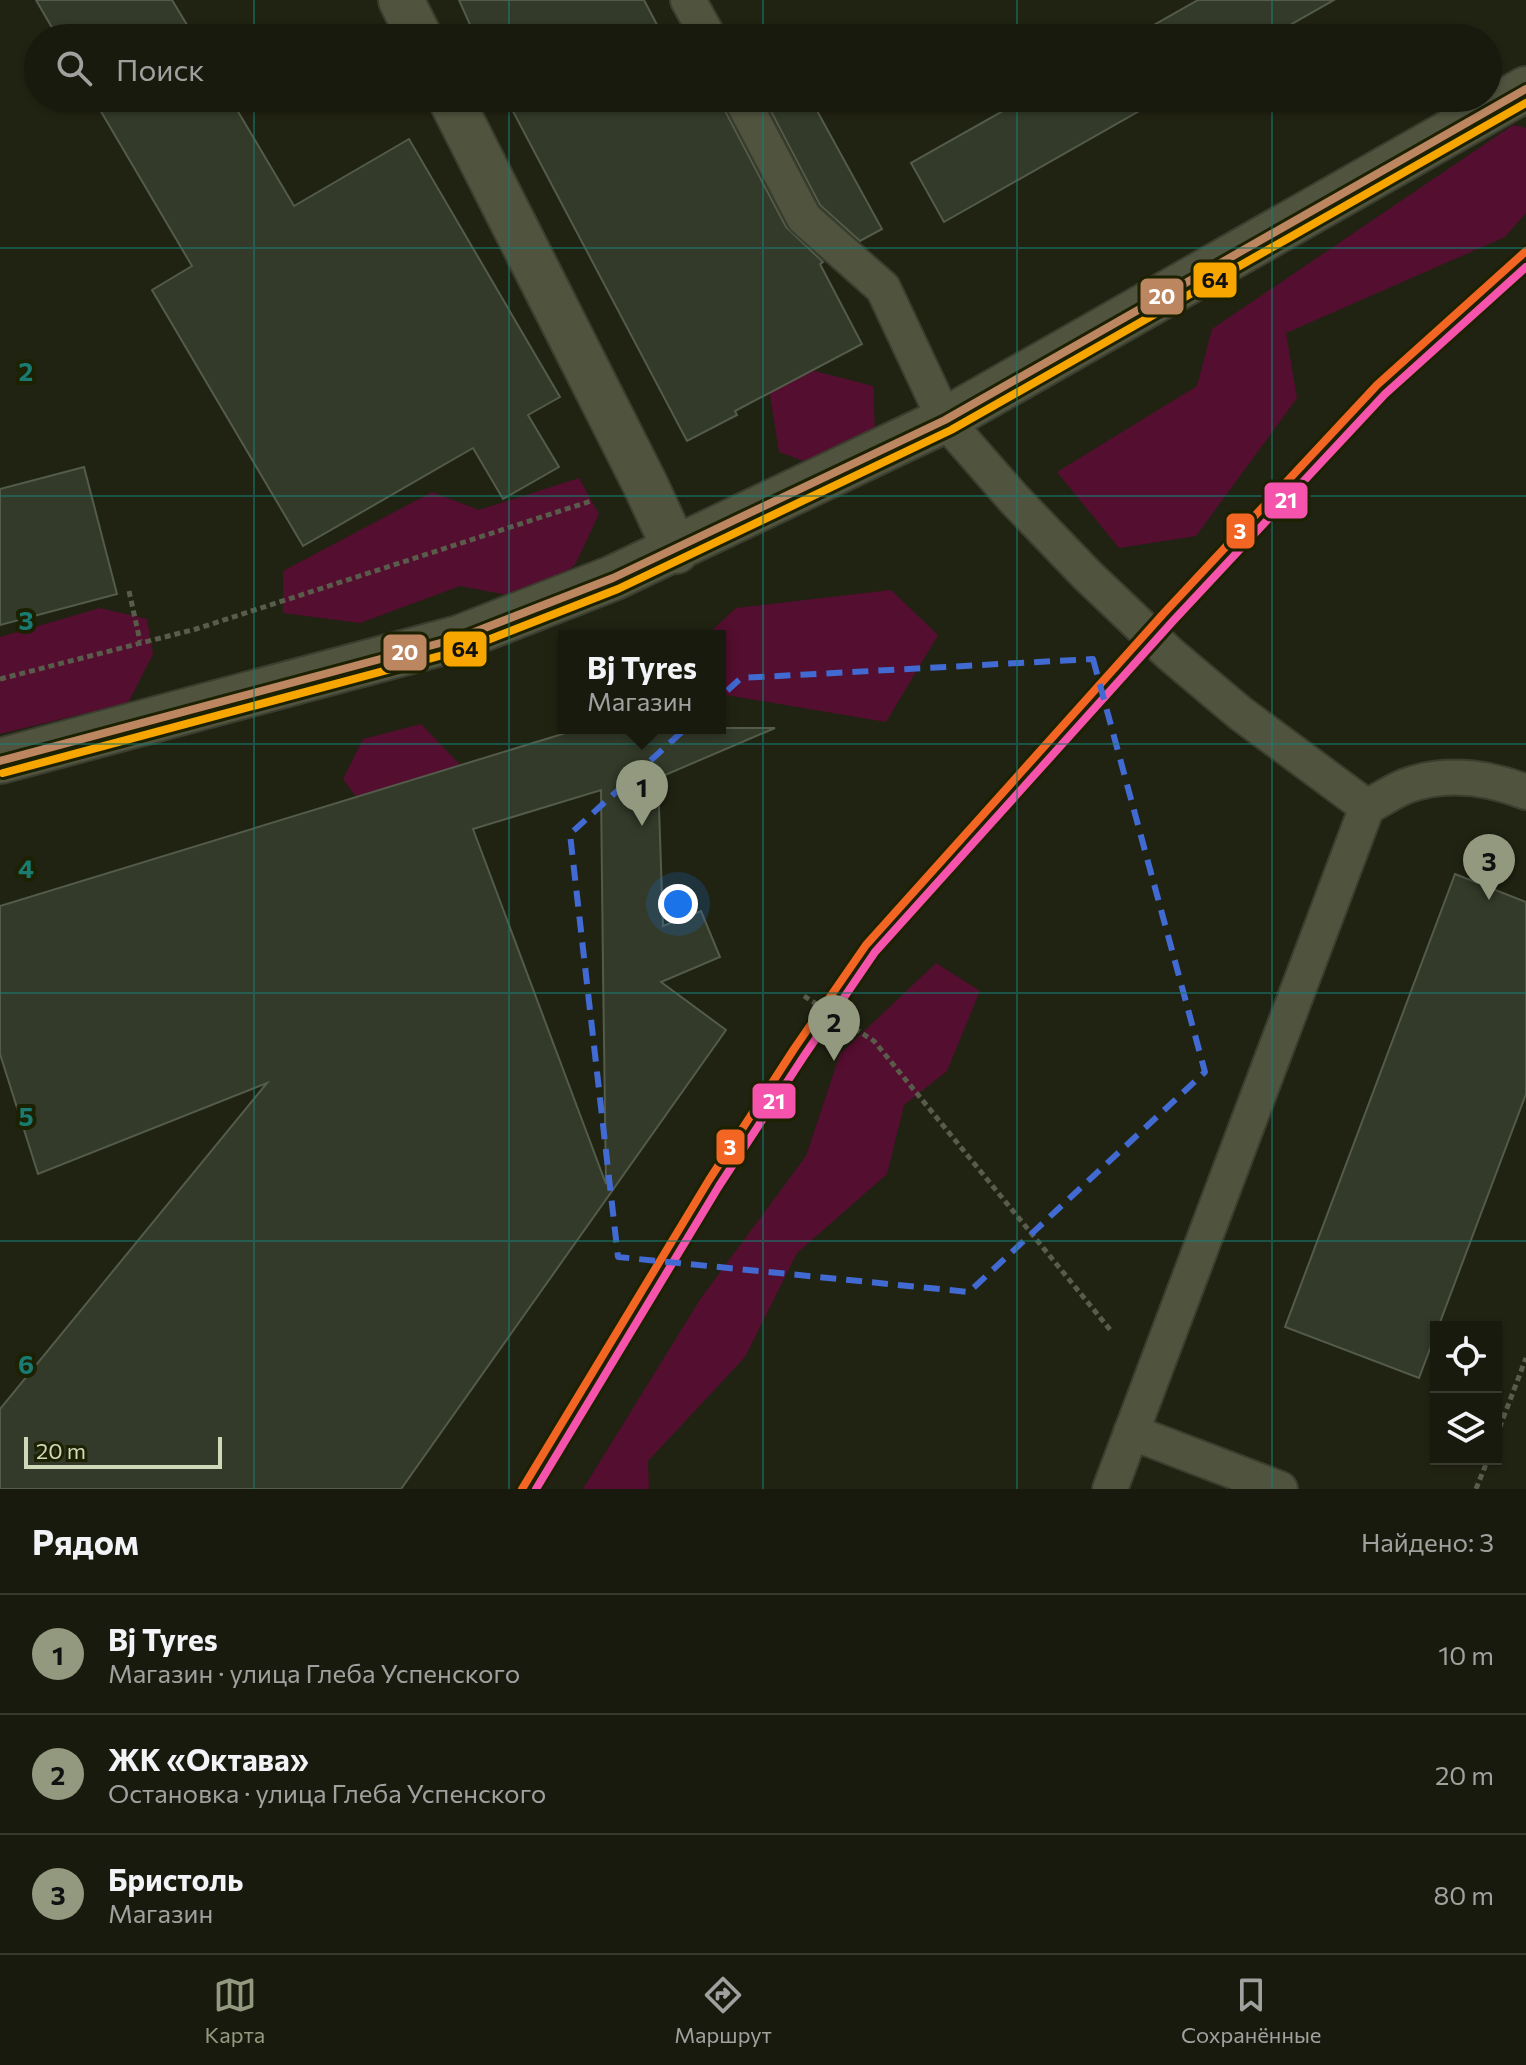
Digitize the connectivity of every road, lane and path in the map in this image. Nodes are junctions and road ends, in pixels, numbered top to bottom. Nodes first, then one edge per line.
1 (401, 0) edge
2 (688, 0) edge
3 (413, 24) edge
4 (701, 24) edge
5 (1526, 89) edge
6 (1502, 103) edge
7 (457, 112) edge
8 (748, 112) edge
9 (1486, 112) edge
10 (945, 420) junction
11 (645, 484) junction
12 (676, 551) junction
13 (129, 591) dead end
14 (140, 641) junction
15 (0, 679) edge
16 (0, 761) edge
17 (1526, 792) edge
18 (1367, 807) junction
19 (804, 996) dead end
20 (1526, 1358) edge
21 (1151, 1380) junction
22 (1502, 1421) edge
23 (1131, 1432) junction
24 (1486, 1465) edge
25 (1261, 1486) edge
26 (1110, 1489) edge
27 (1476, 1489) edge

1 - 3 street
2 - 4 lane
5 - 6 street
7 - 11 street
8 - 10 lane
9 - 10 street
10 - 12 street
10 - 18 lane
11 - 12 street
11 - 14 path
12 - 16 street
13 - 14 path
14 - 15 path
17 - 18 lane
18 - 21 lane
19 - 21 path
20 - 22 path
21 - 23 lane
23 - 25 lane
23 - 26 lane
24 - 27 path

